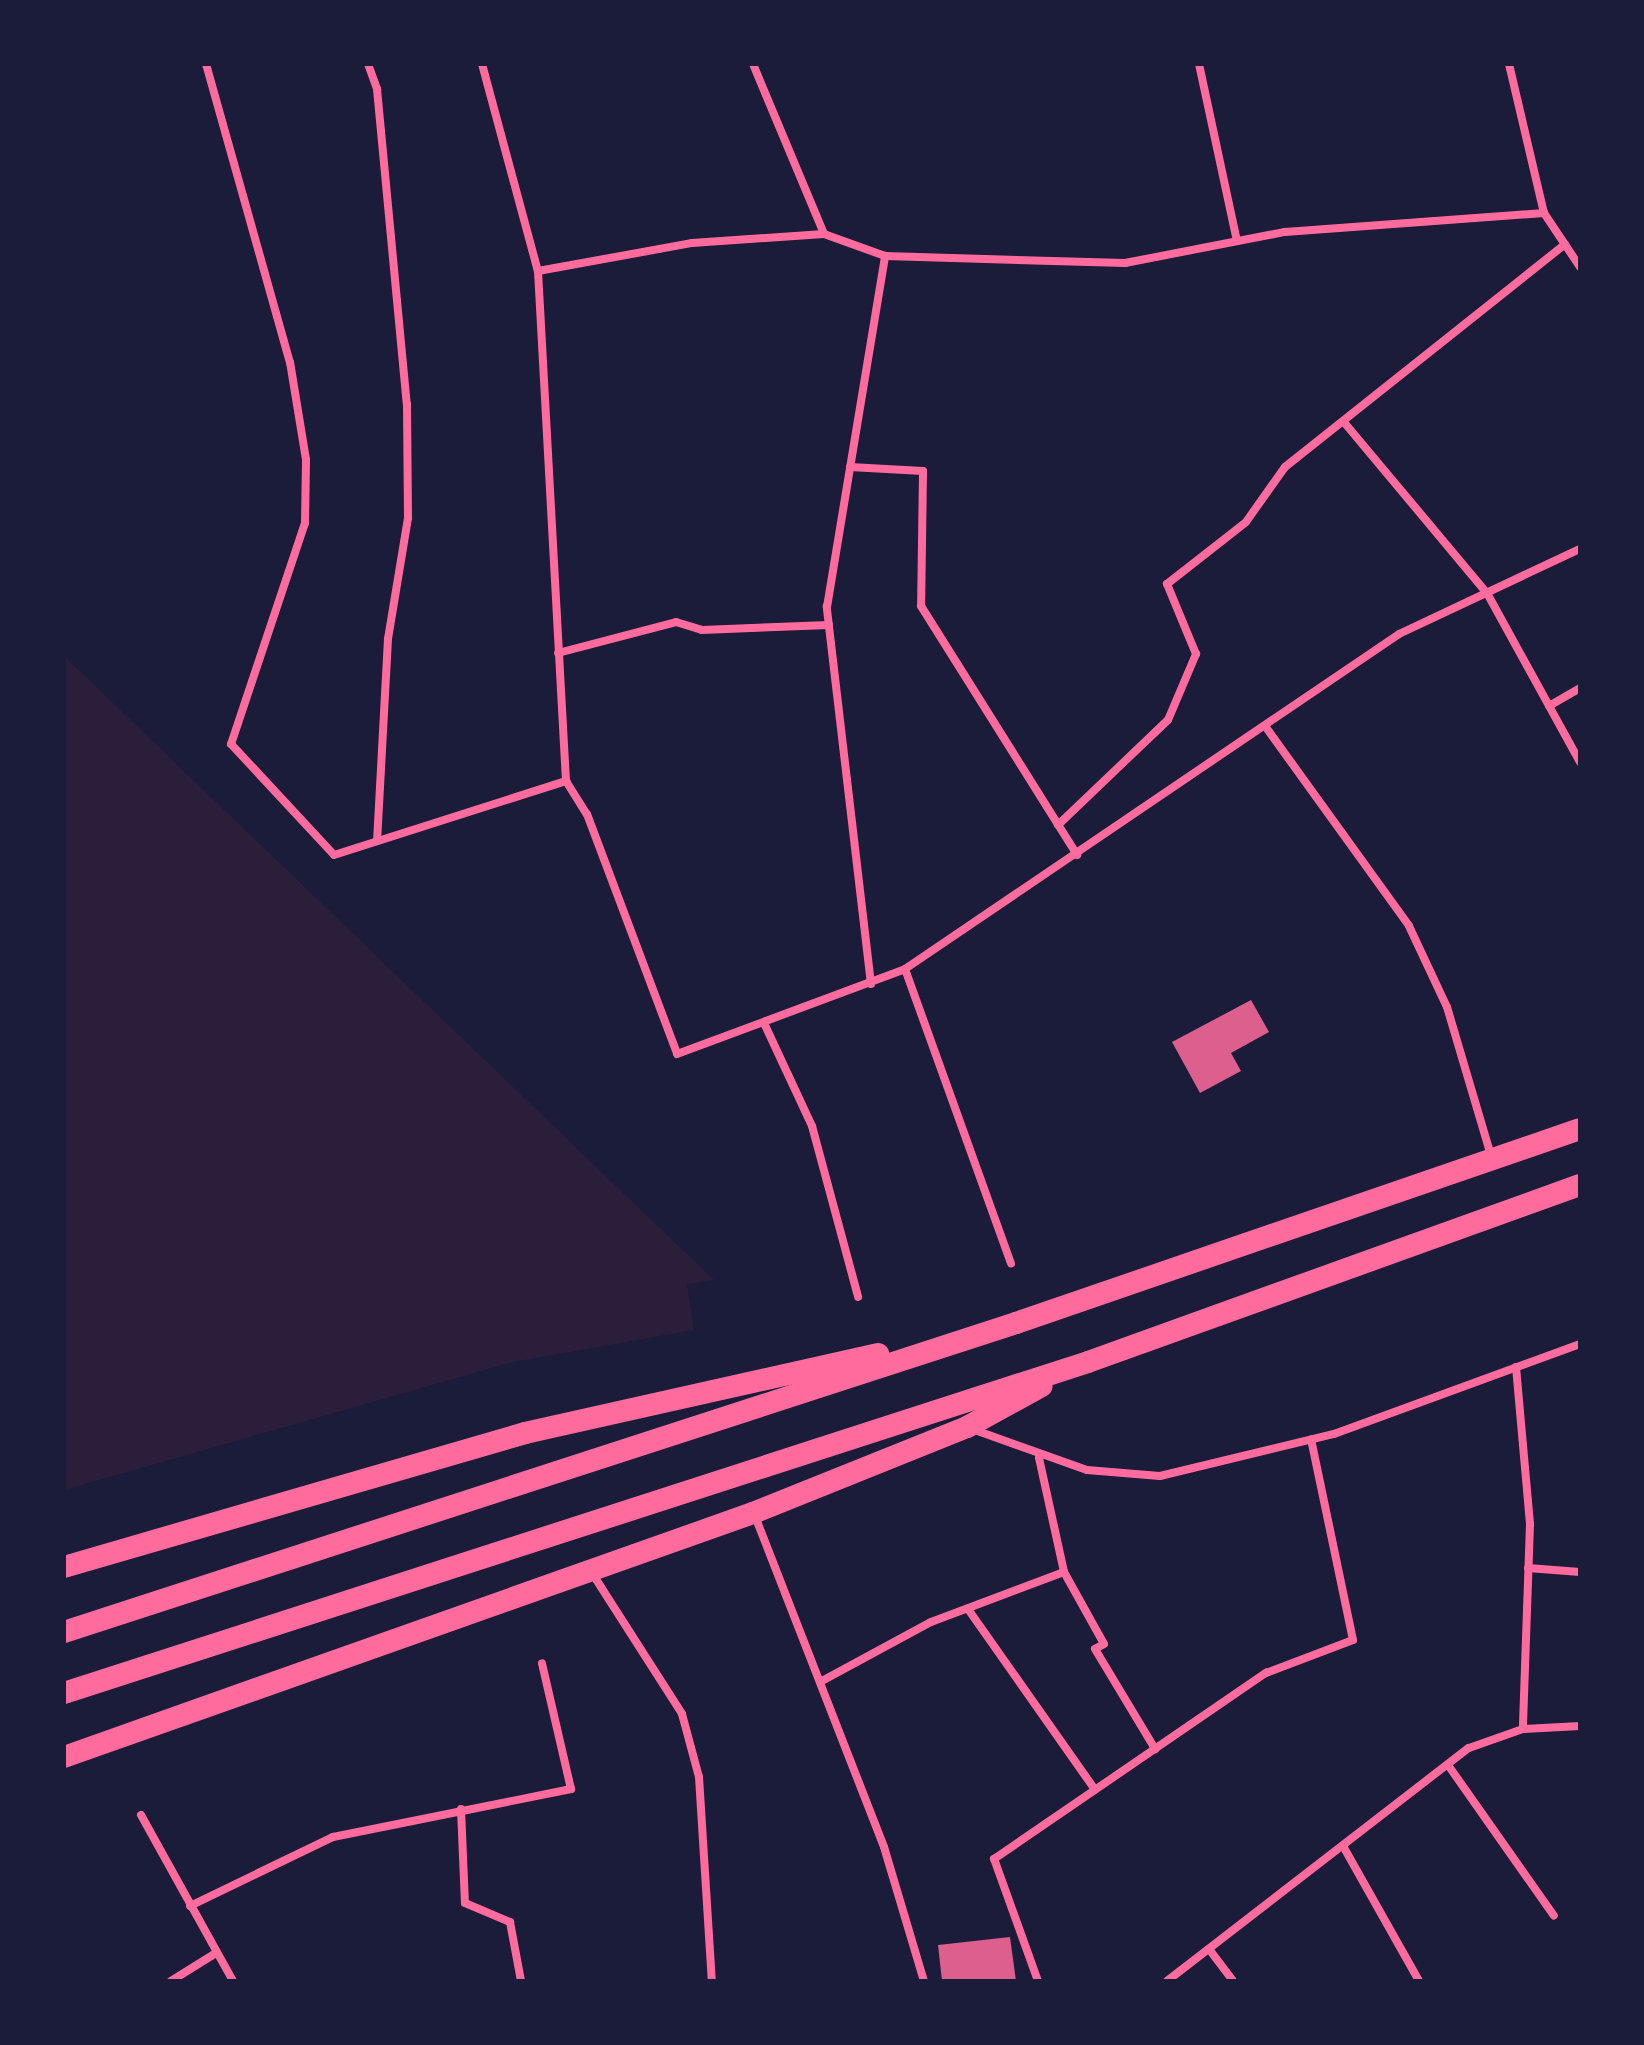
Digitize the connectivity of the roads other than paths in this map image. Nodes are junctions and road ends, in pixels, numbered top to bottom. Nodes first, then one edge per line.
1 (206, 64) edge
2 (368, 64) edge
3 (482, 64) edge
4 (753, 64) edge
5 (1199, 64) edge
6 (1509, 64) edge
7 (1544, 213) junction
8 (824, 234) junction
9 (1237, 241) junction
10 (1565, 244) junction
11 (885, 256) junction
12 (1580, 267) edge
13 (538, 271) junction
14 (1343, 421) junction
15 (850, 467) junction
16 (1580, 549) edge
17 (1487, 593) junction
18 (829, 625) junction
19 (558, 653) junction
20 (1580, 688) edge
21 (1549, 706) junction
22 (1265, 726) junction
23 (1580, 762) edge
24 (566, 781) junction
25 (1058, 825) junction
26 (377, 841) junction
27 (1077, 855) junction
28 (905, 969) junction
29 (871, 984) junction
30 (764, 1023) junction
31 (1580, 1129) edge
32 (1493, 1161) junction
33 (1580, 1185) edge
34 (1011, 1263) dead end
35 (858, 1297) dead end
36 (1016, 1323) junction
37 (1580, 1344) edge
38 (1088, 1362) junction
39 (1516, 1367) junction
40 (967, 1427) junction
41 (1311, 1439) junction
42 (1039, 1458) junction
43 (753, 1513) junction
44 (64, 1567) edge
45 (1528, 1568) junction
46 (591, 1572) junction
47 (1064, 1572) junction
48 (1580, 1572) edge
49 (968, 1609) junction
50 (64, 1632) edge
51 (542, 1663) dead end
52 (820, 1682) junction
53 (64, 1693) edge
54 (1580, 1726) edge
55 (1523, 1729) junction
56 (1155, 1749) junction
57 (64, 1757) edge
58 (1448, 1765) junction
59 (1095, 1790) junction
60 (461, 1809) junction
61 (141, 1815) dead end
62 (1343, 1846) junction
63 (190, 1906) junction
64 (1554, 1916) dead end
65 (1209, 1949) junction
66 (216, 1953) junction
67 (171, 1981) edge
68 (233, 1981) edge
69 (521, 1981) edge
70 (712, 1981) edge
71 (924, 1981) edge
72 (1038, 1981) edge
73 (1167, 1981) edge
74 (1233, 1981) edge
75 (1419, 1981) edge

1 - 26 street
2 - 26 street
3 - 13 street
4 - 8 street
5 - 9 street
6 - 7 street
7 - 9 street
7 - 10 street
8 - 11 street
8 - 13 street
9 - 11 street
10 - 12 street
10 - 14 street
11 - 15 street
13 - 19 street
14 - 17 street
14 - 25 street
15 - 18 street
15 - 25 street
16 - 17 street
17 - 21 street
17 - 22 street
18 - 19 street
18 - 29 street
19 - 24 street
20 - 21 street
21 - 23 street
22 - 27 street
22 - 32 street
24 - 26 street
24 - 30 street
25 - 27 street
27 - 28 street
28 - 29 street
28 - 34 street
29 - 30 street
30 - 35 street
31 - 32 highway
32 - 36 highway
33 - 38 highway
36 - 44 highway
36 - 50 highway
37 - 39 street
38 - 40 highway
38 - 53 highway
39 - 41 street
39 - 45 street
40 - 42 street
40 - 43 highway
41 - 42 street
41 - 56 street
42 - 47 street
43 - 46 highway
43 - 52 street
45 - 48 street
45 - 55 street
46 - 57 highway
46 - 70 street
47 - 49 street
47 - 56 street
49 - 52 street
49 - 59 street
51 - 60 street
52 - 71 street
54 - 55 street
55 - 58 street
56 - 59 street
58 - 62 street
58 - 64 street
59 - 72 street
60 - 63 street
60 - 69 street
61 - 63 street
62 - 65 street
62 - 75 street
63 - 66 street
65 - 73 street
65 - 74 street
66 - 67 street
66 - 68 street

